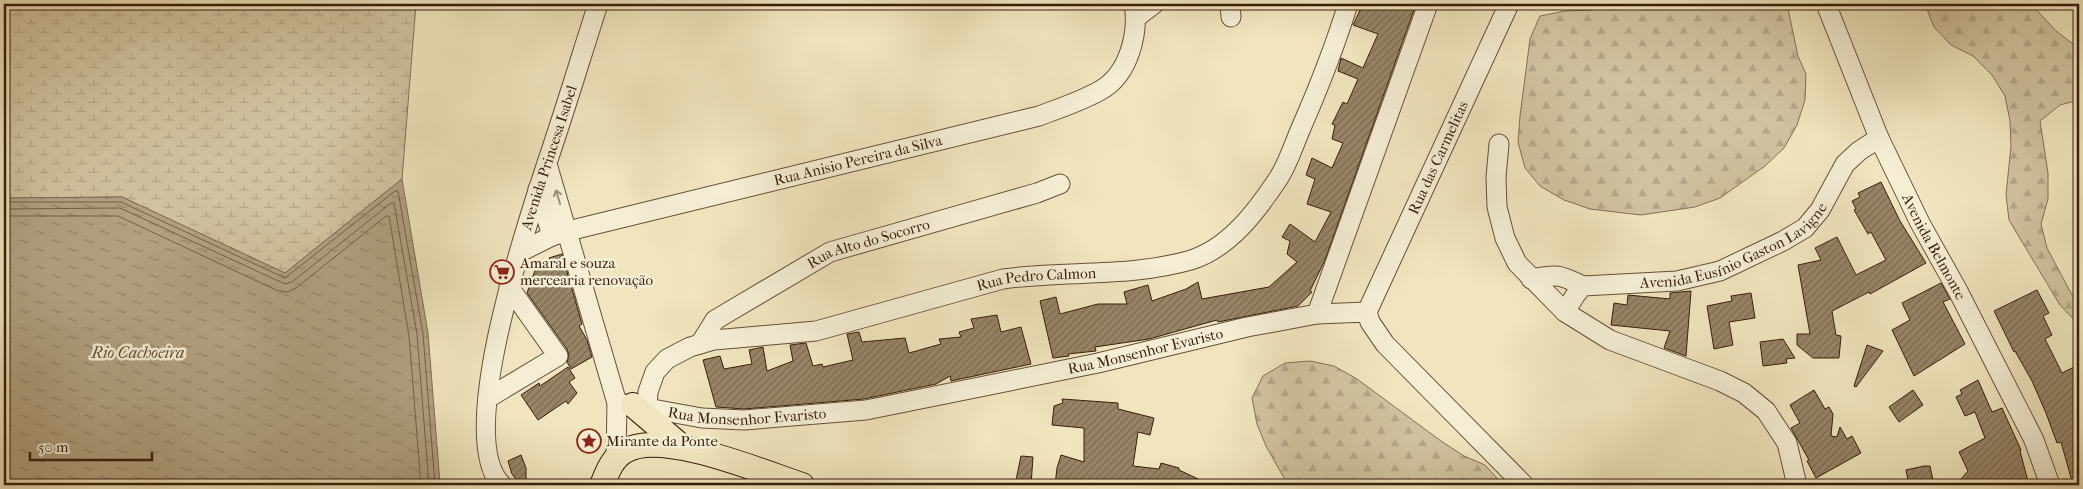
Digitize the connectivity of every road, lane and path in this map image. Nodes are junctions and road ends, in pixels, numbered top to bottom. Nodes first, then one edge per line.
1 (598, 4) edge
2 (1154, 4) edge
3 (1348, 4) edge
4 (1428, 4) edge
5 (1509, 4) edge
6 (1826, 4) edge
7 (1135, 10) edge
8 (1879, 138) junction
9 (1499, 144) dead end
10 (547, 164) junction
11 (1060, 184) dead end
12 (538, 189) junction
13 (560, 234) junction
14 (520, 252) junction
15 (1531, 279) junction
16 (1583, 286) junction
17 (509, 287) junction
18 (1367, 312) junction
19 (1565, 312) junction
20 (1318, 314) junction
21 (700, 344) junction
22 (488, 398) junction
23 (632, 405) junction
24 (681, 446) junction
25 (608, 472) edge
26 (502, 485) edge
27 (802, 485) edge
28 (1524, 485) edge
29 (1797, 485) edge
30 (2050, 485) edge

1 - 10 street, Avenida Princesa Isabel
2 - 7 street
3 - 21 street, Rua Pedro Calmon
4 - 20 street
5 - 18 street, Rua das Carmelitas
6 - 8 street, Avenida Belmonte
7 - 13 street, Rua Anisio Pereira da Silva
8 - 16 street, Avenida Eusínio Gaston Lavigne
8 - 30 street, Avenida Belmonte
9 - 15 street
10 - 12 street, Avenida Princesa Isabel
13 -> 10 street
11 - 21 street, Rua Alto do Socorro
12 - 13 street
12 - 14 street, Avenida Princesa Isabel
13 - 14 street, Rua Anisio Pereira da Silva
13 - 23 street
14 - 17 street, Avenida Princesa Isabel
15 - 16 street
15 - 19 street
16 - 19 street
17 - 22 street, Avenida Princesa Isabel
17 - 22 street
18 - 20 street
18 - 28 street
19 - 29 street
20 - 23 street, Rua Monsenhor Evaristo
21 - 23 street, Rua Pedro Calmon
22 - 26 street, Avenida Princesa Isabel
23 - 24 main road
23 - 25 street
24 - 25 main road
24 - 27 main road

